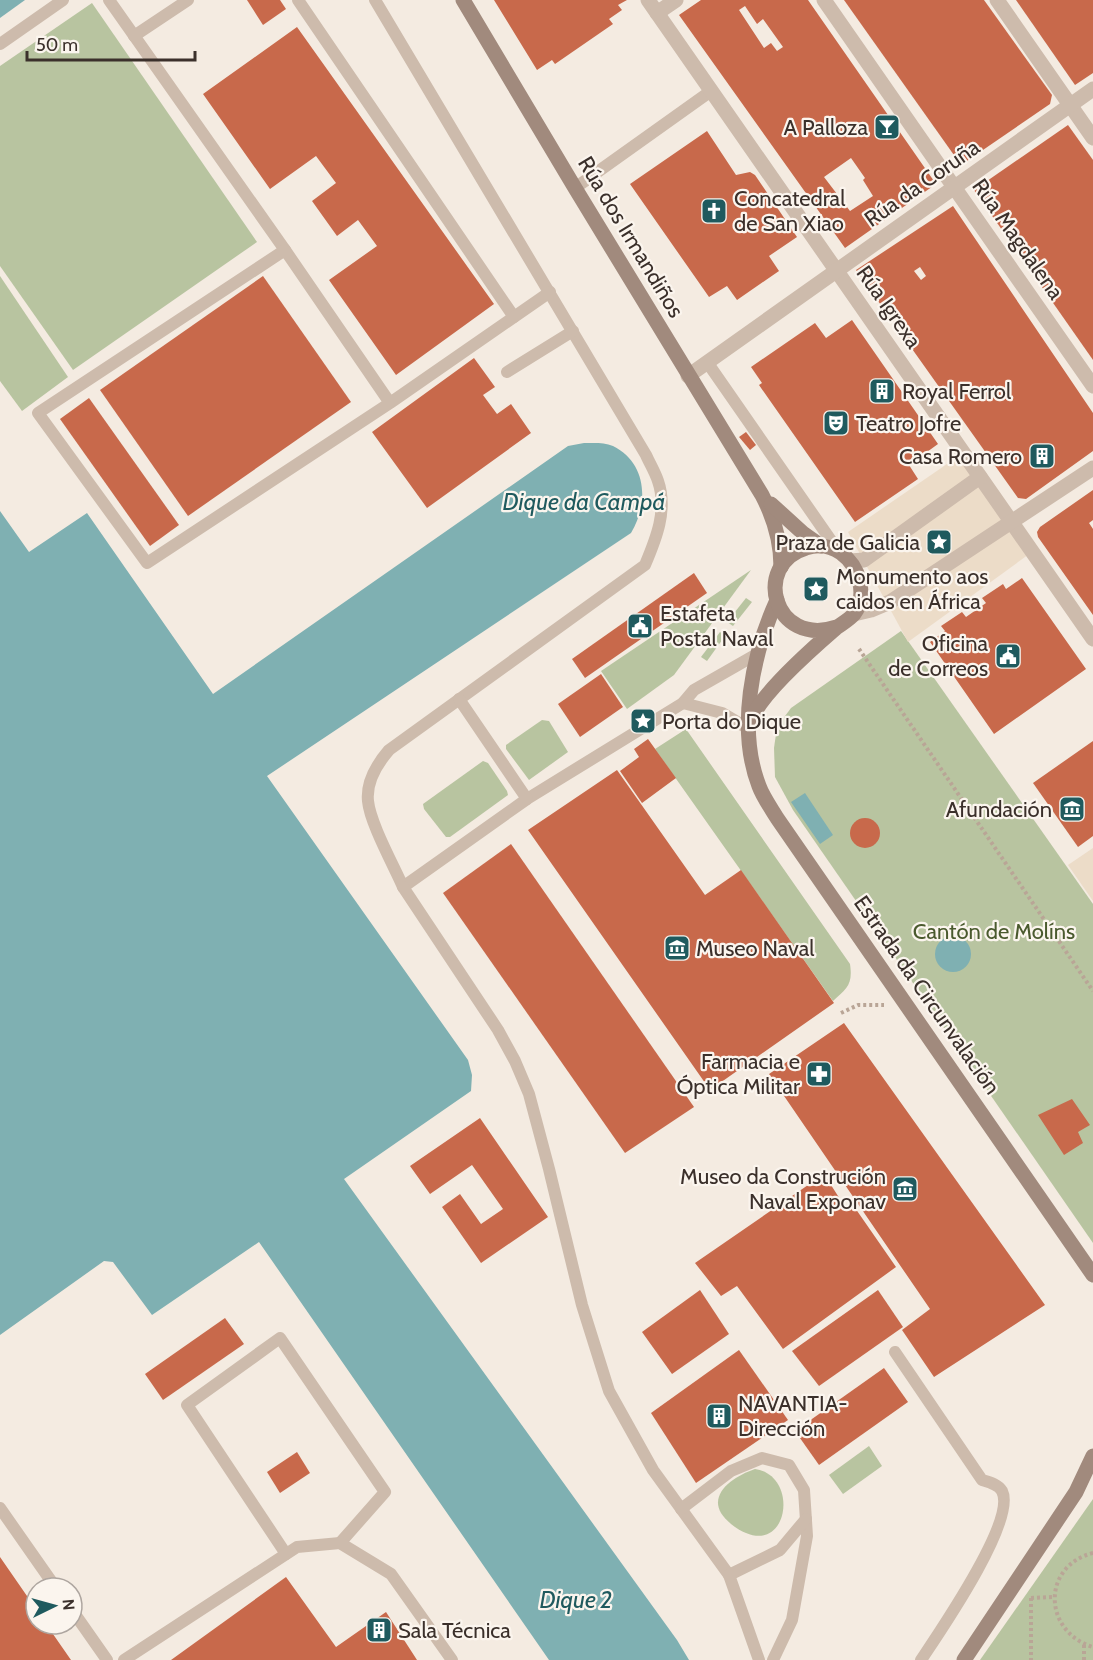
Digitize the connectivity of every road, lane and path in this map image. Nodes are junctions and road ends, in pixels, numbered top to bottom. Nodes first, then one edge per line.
1 (63, 0) edge
2 (109, 0) edge
3 (188, 0) edge
4 (298, 0) edge
5 (375, 0) edge
6 (463, 0) edge
7 (676, 0) edge
8 (824, 0) edge
9 (997, 0) edge
10 (653, 6) edge
11 (134, 36) junction
12 (0, 44) edge
13 (1093, 89) edge
14 (711, 91) junction
15 (1070, 105) junction
16 (1093, 138) edge
17 (954, 187) junction
18 (574, 188) junction
19 (285, 250) junction
20 (836, 271) junction
21 (550, 292) junction
22 (514, 317) junction
23 (573, 331) junction
24 (707, 362) junction
25 (507, 372) dead end
26 (688, 376) junction
27 (1093, 386) edge
28 (390, 403) junction
29 (1093, 468) edge
30 (980, 477) junction
31 (762, 495) junction
32 (1011, 522) junction
33 (821, 546) junction
34 (845, 557) junction
35 (781, 567) junction
36 (777, 600) junction
37 (854, 614) junction
38 (837, 627) junction
39 (1093, 639) edge
40 (859, 649) dead end
41 (758, 654) junction
42 (459, 699) junction
43 (683, 703) junction
44 (749, 729) junction
45 (527, 799) junction
46 (403, 887) junction
47 (1093, 991) edge
48 (884, 1005) dead end
49 (841, 1013) dead end
50 (1093, 1275) edge
51 (894, 1352) dead end
52 (1093, 1456) edge
53 (0, 1508) edge
54 (681, 1509) junction
55 (806, 1519) junction
56 (340, 1543) junction
57 (1093, 1553) edge
58 (286, 1554) junction
59 (729, 1575) junction
60 (48, 1576) edge
61 (1013, 1586) junction
62 (1054, 1597) junction
63 (1031, 1598) junction
64 (84, 1627) edge
65 (1084, 1645) junction
66 (1093, 1647) edge
67 (107, 1660) edge
68 (124, 1660) edge
69 (452, 1660) edge
70 (759, 1660) edge
71 (774, 1660) edge
72 (921, 1660) edge
73 (964, 1660) edge
74 (1031, 1660) edge
75 (1084, 1660) edge

1 - 12 lane
2 - 11 lane
3 - 11 lane
4 - 22 lane
5 - 21 lane
6 - 18 main road, Rúa dos Irmandiños
7 - 10 street
8 - 17 street, Rúa Magdalena
9 - 15 street
10 - 14 street, Rúa Igrexa
11 - 19 lane
13 - 15 street, Rúa da Coruña
14 - 18 lane
14 - 20 street, Rúa Igrexa
15 - 16 street
15 - 17 street, Rúa da Coruña
17 - 20 street, Rúa da Coruña
17 - 27 street, Rúa Magdalena
18 - 26 main road, Rúa dos Irmandiños
19 - 28 lane
19 - 28 lane
20 - 24 street, Rúa da Coruña
20 - 30 street, Rúa Igrexa
21 - 22 lane
21 - 23 lane
22 - 28 lane
23 - 25 lane
23 - 42 lane
24 - 26 street, Rúa da Coruña
24 - 34 lane
26 - 31 main road, Rúa dos Irmandiños
29 - 32 street
30 - 32 street, Rúa Igrexa
30 - 34 street
31 - 33 main road, Rúa dos Irmandiños
31 - 35 main road, Rúa dos Irmandiños
32 - 37 street
32 - 39 street, Rúa Igrexa
33 - 34 main road
33 - 35 main road
34 - 37 main road
35 - 36 main road
36 - 38 main road
36 - 41 main road, Estrada da Circunvalación
37 - 38 main road
38 - 44 main road
40 - 47 path
41 - 43 lane
41 - 44 main road, Estrada da Circunvalación
42 - 45 lane
42 - 46 lane
43 - 44 lane
43 - 45 lane
44 - 50 main road, Estrada da Circunvalación
45 - 46 lane
46 - 54 lane
48 - 49 path
51 - 72 lane
52 - 61 main road
53 - 60 lane
54 - 55 lane
54 - 59 lane
55 - 59 lane
55 - 71 lane
56 - 58 lane
56 - 58 lane
56 - 69 lane
57 - 62 path
58 - 68 lane
59 - 70 lane
61 - 63 path
61 - 73 main road
62 - 63 path
62 - 65 path
63 - 74 path
64 - 67 lane
65 - 66 path
65 - 75 path

